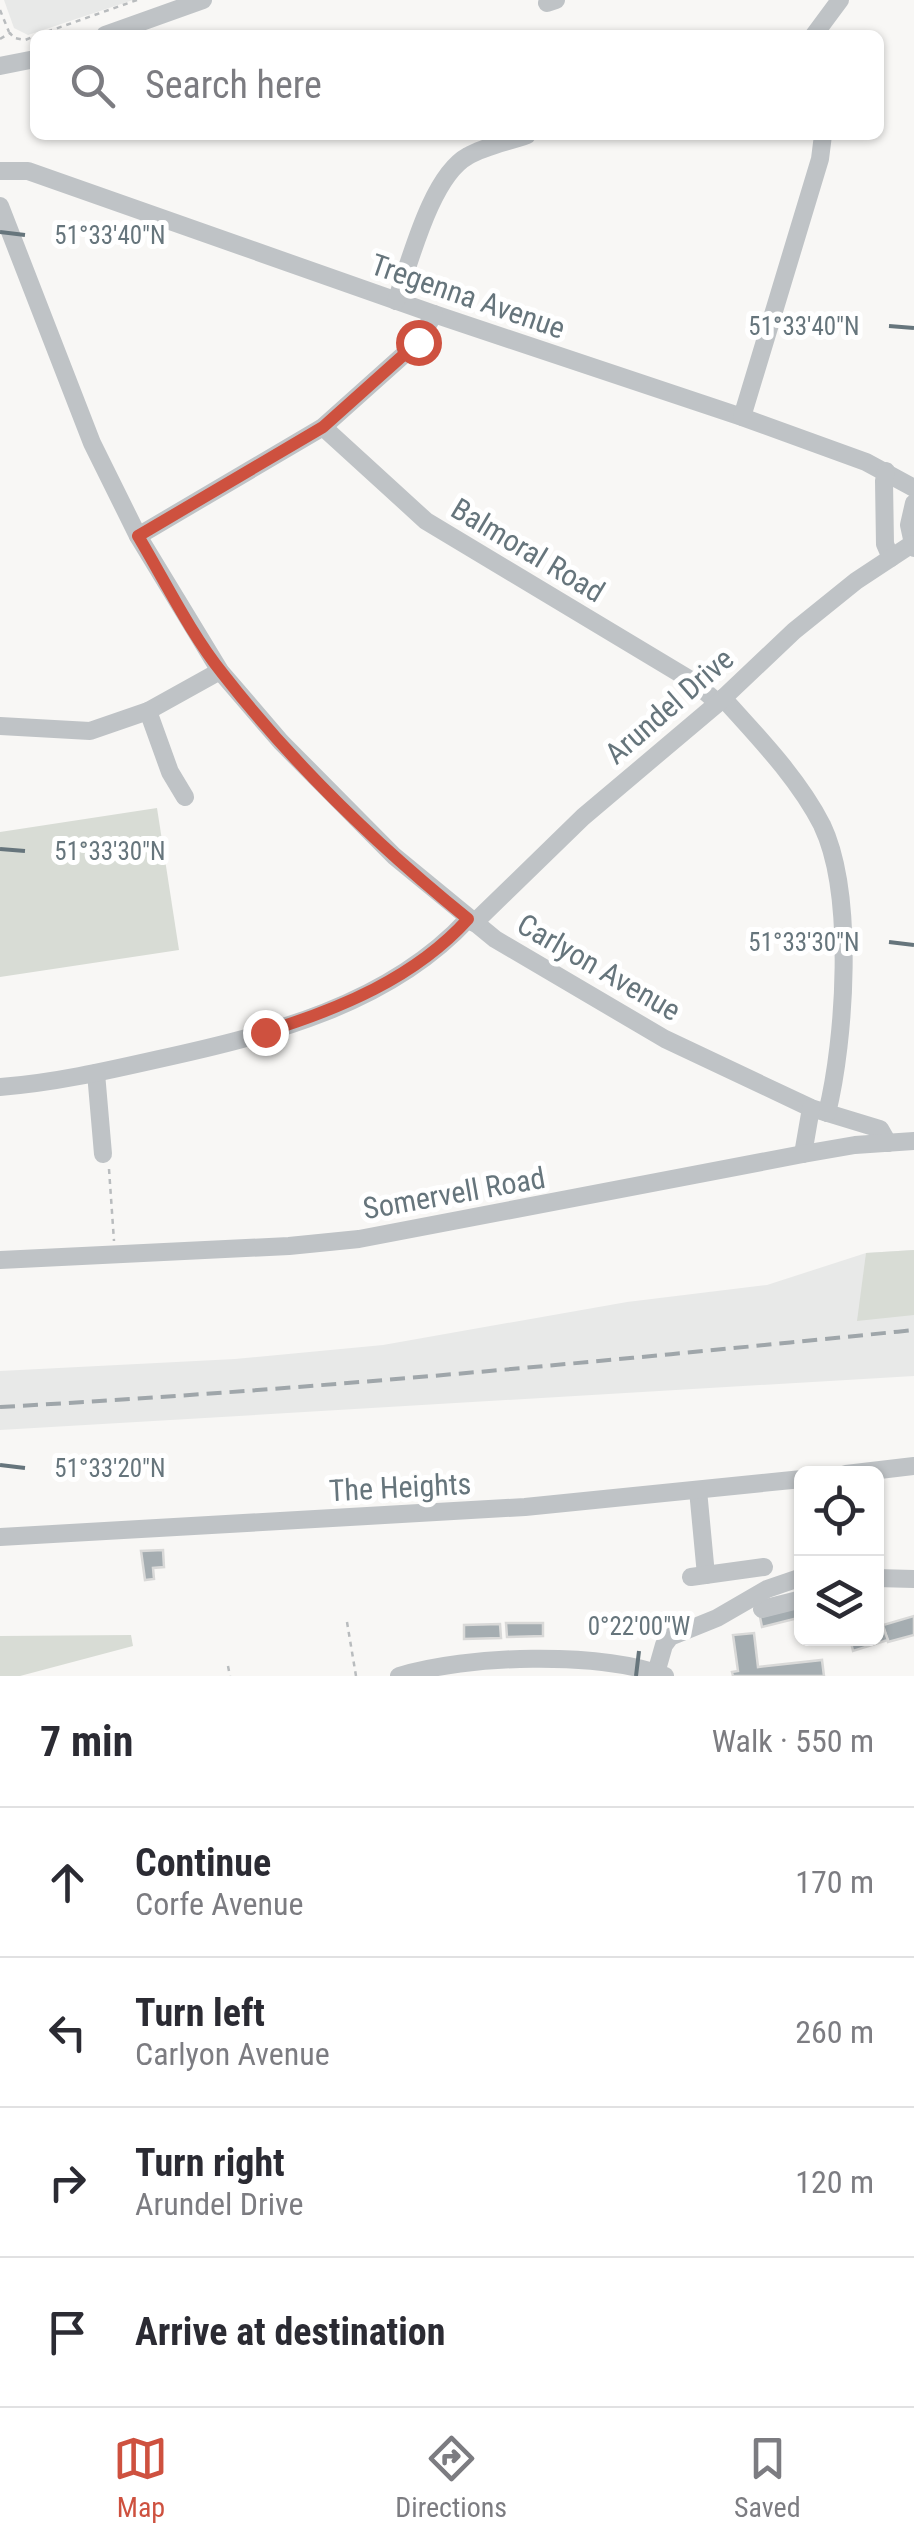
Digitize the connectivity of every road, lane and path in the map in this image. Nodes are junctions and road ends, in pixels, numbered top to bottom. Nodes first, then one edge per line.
1 (137, 0) edge
2 (204, 0) edge
3 (840, 0) edge
4 (0, 10) edge
5 (54, 30) edge
6 (119, 30) edge
7 (818, 30) edge
8 (0, 38) edge
9 (30, 38) edge
10 (4, 52) edge
11 (30, 58) edge
12 (513, 140) edge
13 (822, 140) edge
14 (0, 172) edge
15 (0, 206) edge
16 (396, 301) junction
17 (434, 314) junction
18 (742, 418) junction
19 (323, 427) junction
20 (886, 471) junction
21 (914, 488) edge
22 (914, 503) edge
23 (138, 536) junction
24 (913, 546) edge
25 (891, 558) junction
26 (220, 671) junction
27 (721, 700) junction
28 (148, 711) junction
29 (0, 726) edge
30 (186, 797) dead end
31 (471, 921) junction
32 (96, 1074) junction
33 (0, 1087) edge
34 (819, 1110) junction
35 (914, 1141) edge
36 (888, 1143) junction
37 (103, 1154) joint
38 (803, 1154) junction
39 (116, 1254) junction
40 (0, 1260) edge
41 (914, 1466) edge
42 (884, 1470) edge
43 (794, 1479) edge
44 (698, 1490) junction
45 (0, 1537) edge
46 (764, 1566) dead end
47 (884, 1578) edge
48 (914, 1579) edge
49 (794, 1580) edge
50 (794, 1601) edge
51 (762, 1609) dead end
52 (347, 1622) dead end
53 (228, 1666) dead end
54 (660, 1674) edge
55 (230, 1676) edge
56 (356, 1676) edge
57 (400, 1676) edge

1 - 5 path
2 - 6 street
3 - 7 street
4 - 10 path
8 - 10 path
9 - 10 path
10 - 11 street
12 - 16 street
13 - 18 street
14 - 16 street, Tregenna Avenue
15 - 23 street, Carlyon Avenue
16 - 17 street, Tregenna Avenue
17 - 18 street, Tregenna Avenue
17 - 19 street
18 - 20 street, Tregenna Avenue
19 - 23 street
19 - 27 street, Balmoral Road
20 - 21 street, Tregenna Avenue
20 - 25 street
22 - 24 street
23 - 26 street, Carlyon Avenue
24 - 25 street, Arundel Drive
25 - 27 street, Arundel Drive
26 - 28 street
26 - 31 street, Carlyon Avenue
27 - 31 street, Arundel Drive
27 - 34 street, Balmoral Road
28 - 29 street
28 - 30 street
31 - 32 street, Arundel Drive
31 - 34 street, Carlyon Avenue
32 - 33 street, Arundel Drive
32 - 37 street
34 - 36 street, Carlyon Avenue
34 - 38 street, Balmoral Road
35 - 36 street, Somervell Road
36 - 38 street, Somervell Road
37 - 39 path
38 - 39 street, Somervell Road
39 - 40 street, Somervell Road
41 - 42 street
43 - 44 street, The Heights
44 - 45 street, The Heights
44 - 46 street
47 - 48 street
49 - 54 street
50 - 51 street
52 - 56 path
53 - 55 path
54 - 57 street

